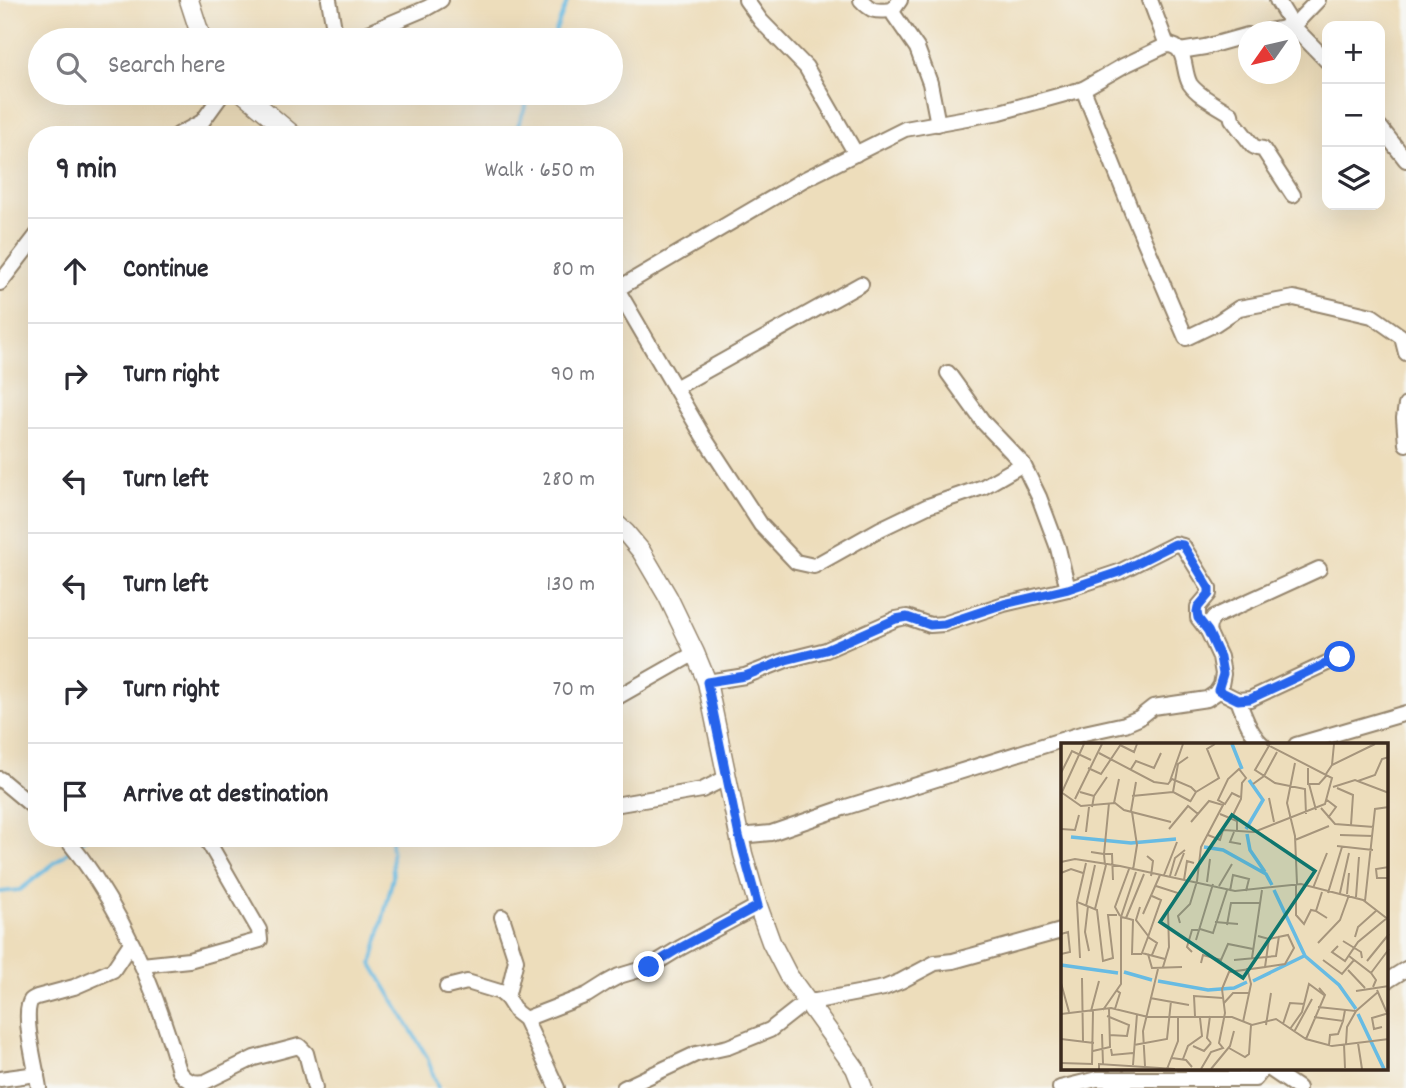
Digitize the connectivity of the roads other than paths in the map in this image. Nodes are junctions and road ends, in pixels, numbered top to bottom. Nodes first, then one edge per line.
1 (189, 0) edge
2 (328, 0) edge
3 (441, 0) edge
4 (746, 0) edge
5 (861, 0) edge
6 (1150, 0) edge
7 (1278, 0) edge
8 (1318, 0) edge
9 (896, 5) edge
10 (1290, 21) edge
11 (1298, 21) edge
12 (198, 28) edge
13 (334, 28) edge
14 (383, 28) edge
15 (1301, 34) edge
16 (1238, 39) edge
17 (1173, 48) junction
18 (1322, 56) edge
19 (1083, 89) junction
20 (214, 105) edge
21 (257, 105) edge
22 (938, 124) junction
23 (195, 126) edge
24 (282, 126) edge
25 (1385, 133) edge
26 (856, 154) junction
27 (1406, 160) edge
28 (1293, 195) dead end
29 (28, 247) edge
30 (0, 283) edge
31 (861, 284) dead end
32 (623, 286) edge
33 (623, 302) edge
34 (1406, 353) edge
35 (948, 373) dead end
36 (675, 388) junction
37 (1406, 405) edge
38 (1406, 444) edge
39 (1023, 464) junction
40 (623, 530) edge
41 (1319, 569) dead end
42 (1068, 589) junction
43 (1208, 631) junction
44 (695, 653) junction
45 (1340, 657) dead end
46 (707, 682) junction
47 (1218, 690) junction
48 (623, 694) edge
49 (1238, 700) junction
50 (1406, 713) edge
51 (1260, 743) edge
52 (1303, 743) edge
53 (726, 778) junction
54 (0, 779) edge
55 (28, 802) edge
56 (623, 803) edge
57 (739, 836) junction
58 (73, 847) edge
59 (211, 847) edge
60 (758, 906) junction
61 (502, 917) dead end
62 (1061, 931) edge
63 (131, 943) junction
64 (142, 965) junction
65 (1406, 969) edge
66 (1388, 980) edge
67 (447, 987) dead end
68 (807, 1001) junction
69 (504, 1002) junction
70 (525, 1019) junction
71 (1261, 1070) edge
72 (1271, 1070) edge
73 (1214, 1074) edge
74 (0, 1079) edge
75 (38, 1081) edge
76 (315, 1088) edge
77 (557, 1088) edge
78 (624, 1088) edge
79 (863, 1088) edge
80 (1060, 1088) edge
81 (1298, 1088) edge

1 - 12 street
2 - 13 street
3 - 14 street
4 - 26 street
5 - 9 street
6 - 17 street
7 - 10 street
8 - 11 street
9 - 22 street
15 - 18 street
16 - 17 street
17 - 19 street
17 - 28 street
19 - 22 street
19 - 34 street
20 - 23 street
21 - 24 street
22 - 26 street
25 - 27 street
26 - 32 street
29 - 30 street
31 - 36 street
33 - 36 street
35 - 39 street
36 - 39 street
37 - 38 street
39 - 42 street
40 - 44 street
41 - 43 street
42 - 43 street
42 - 46 street
43 - 47 street
44 - 46 street
44 - 48 street
45 - 49 street
46 - 53 street
47 - 49 street
47 - 57 street
49 - 51 street
50 - 52 street
53 - 56 street
53 - 57 street
54 - 55 street
57 - 60 street
58 - 63 street
59 - 64 street
60 - 68 street
60 - 70 street
61 - 69 street
62 - 68 street
63 - 64 street
63 - 75 street
64 - 76 street
65 - 66 street
67 - 69 street
68 - 78 street
68 - 79 street
69 - 70 street
70 - 77 street
71 - 73 street
72 - 81 street
73 - 80 street
74 - 75 street

